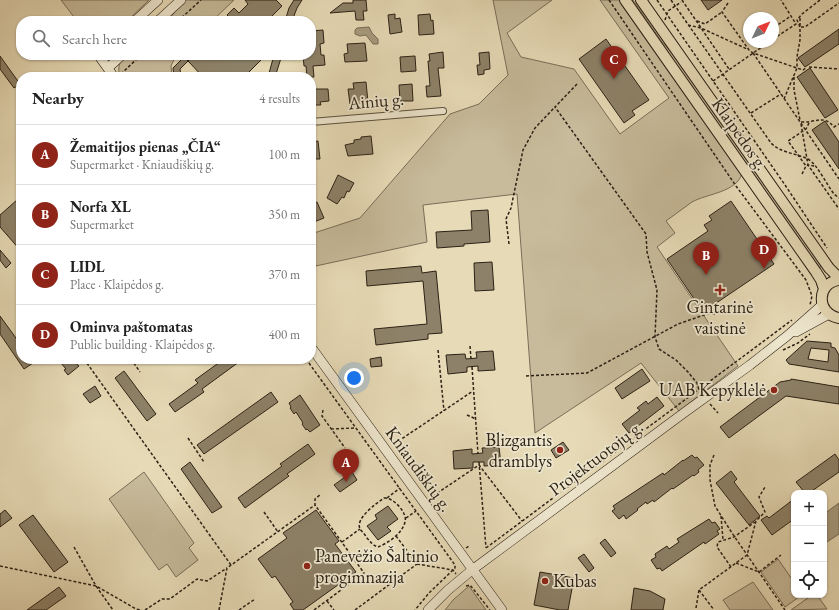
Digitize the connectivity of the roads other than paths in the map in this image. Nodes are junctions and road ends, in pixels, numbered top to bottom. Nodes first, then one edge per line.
1 (158, 0) edge
2 (181, 0) edge
3 (625, 0) edge
4 (641, 0) edge
5 (140, 16) edge
6 (163, 16) edge
7 (102, 60) edge
8 (117, 60) edge
9 (108, 68) junction
10 (111, 72) edge
11 (443, 111) dead end
12 (316, 122) edge
13 (839, 279) edge
14 (824, 289) junction
15 (822, 305) junction
16 (834, 316) edge
17 (787, 336) junction
18 (316, 354) edge
19 (472, 570) junction
20 (428, 610) edge
21 (502, 610) edge

1 - 5 main road
2 - 6 main road
3 - 14 highway, Klaipėdos g.
4 - 13 highway, Klaipėdos g.
7 - 9 main road
8 - 9 main road
9 - 10 main road
11 - 12 street, Ainių g.
13 - 14 highway, Klaipėdos g.
14 - 15 highway
15 - 16 highway
15 - 17 main road, Projektuotojų g.
16 - 17 main road, Projektuotojų g.
17 - 19 main road, Projektuotojų g.
18 - 19 main road, Kniaudiškių g.
19 - 20 main road, Projektuotojų g.
19 - 21 main road, Kniaudiškių g.

